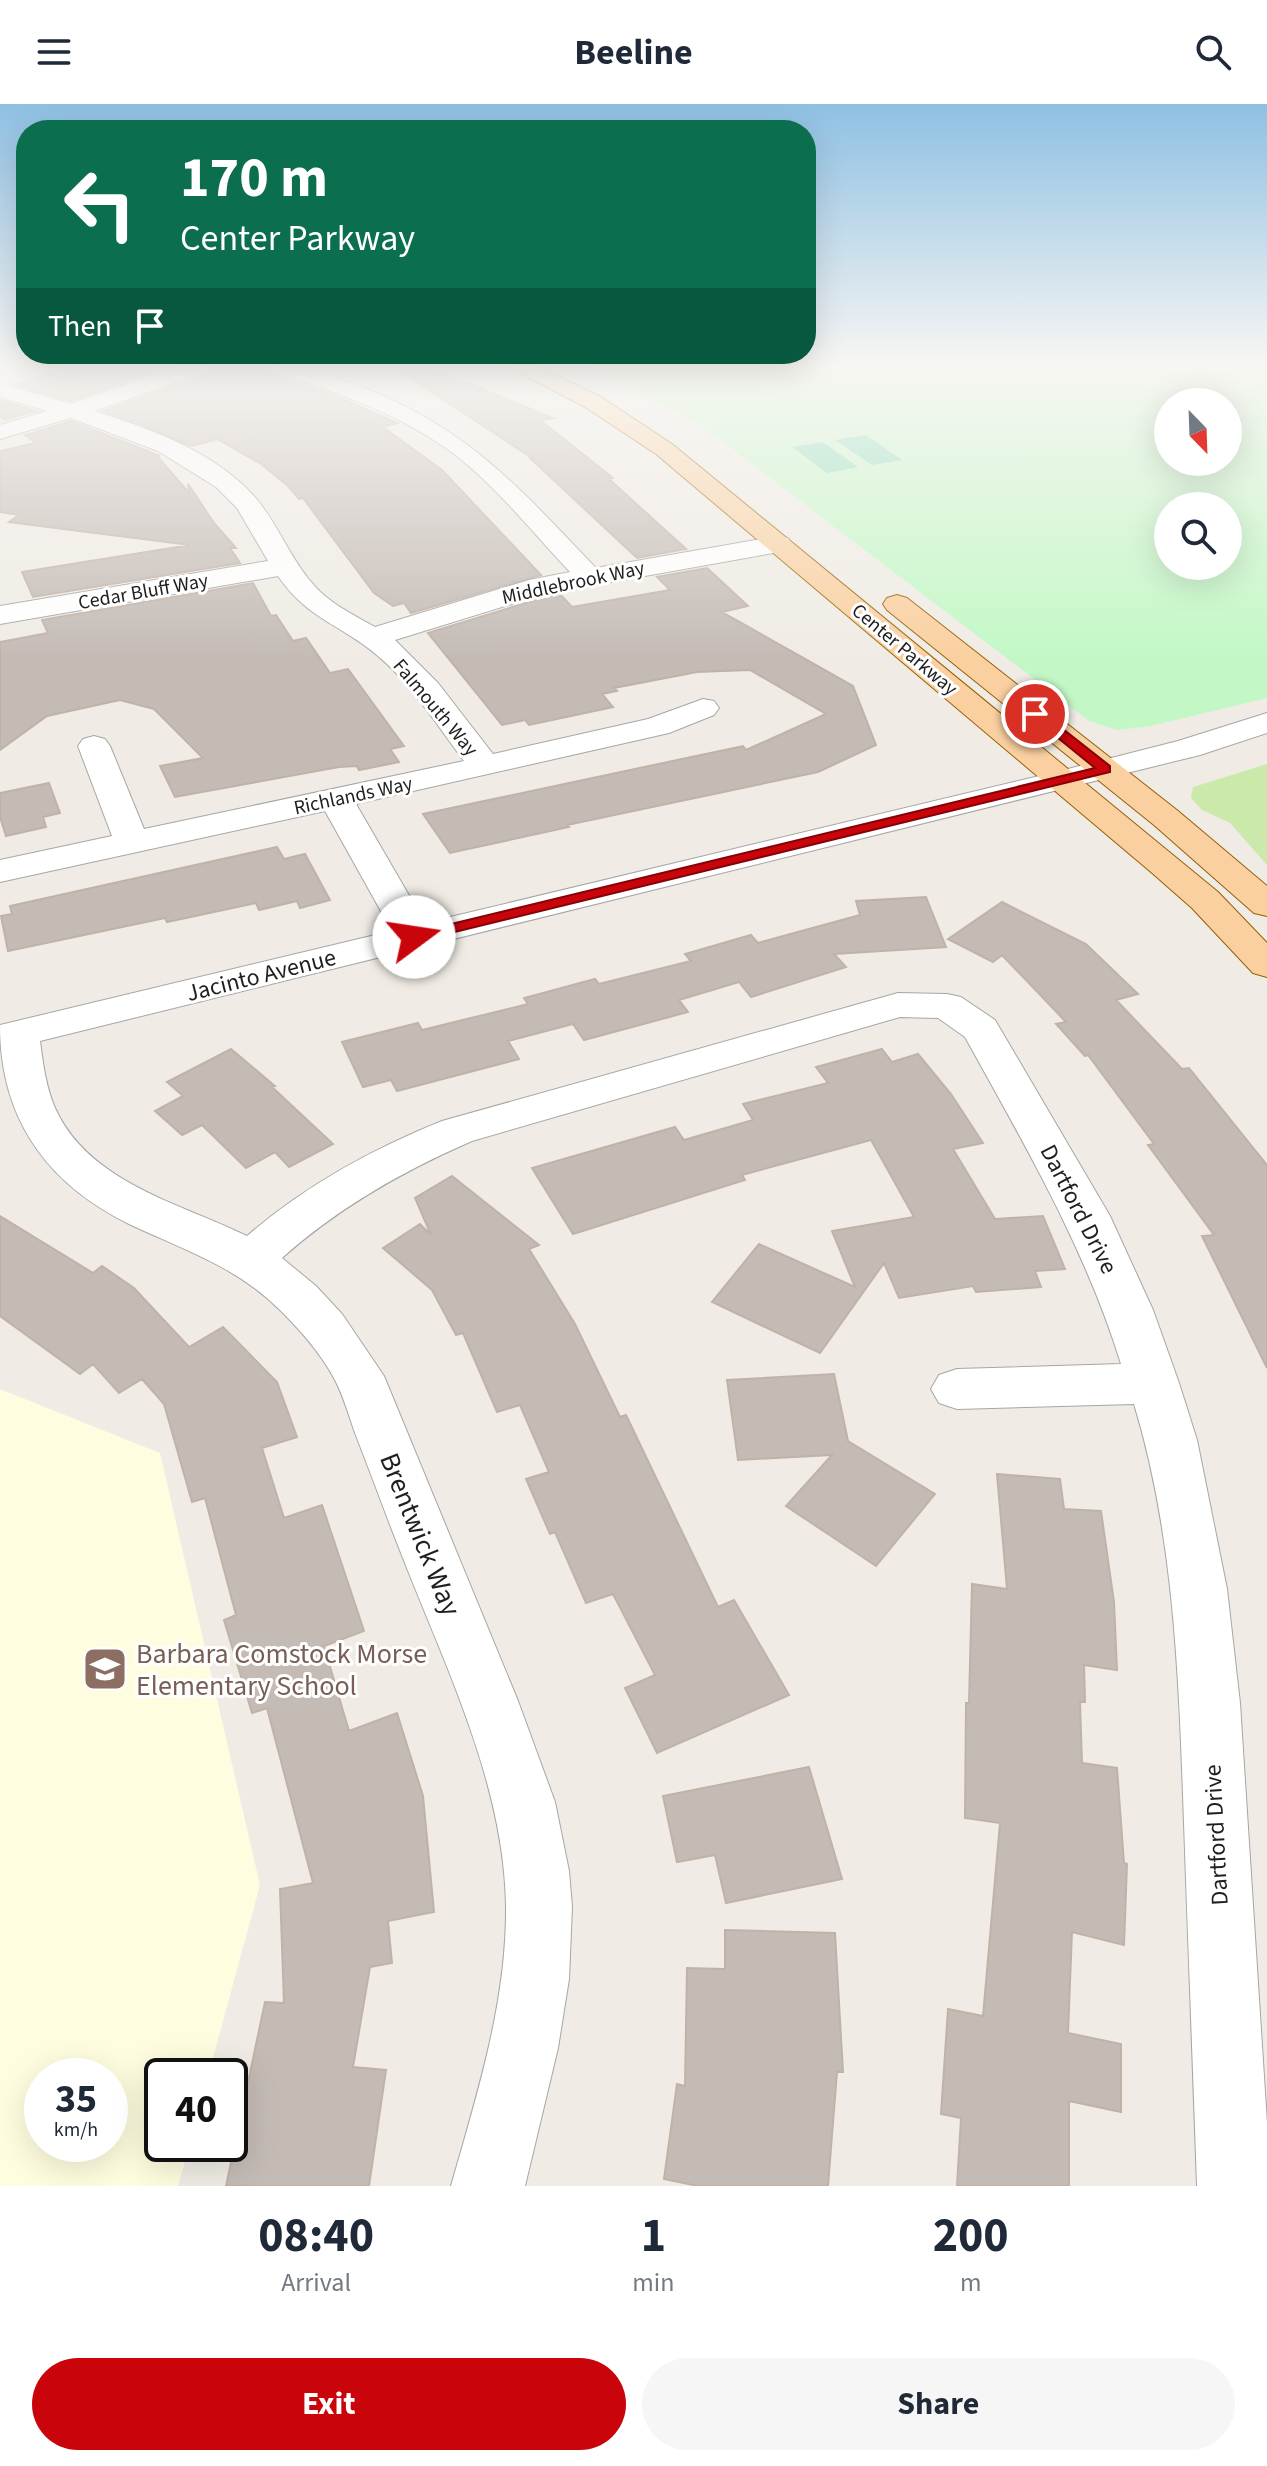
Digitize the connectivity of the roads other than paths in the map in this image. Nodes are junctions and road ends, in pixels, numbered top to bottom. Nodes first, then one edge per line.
1 (197, 463) edge
2 (478, 463) edge
3 (678, 463) edge
4 (719, 463) edge
5 (755, 491) dead end
6 (779, 544) junction
7 (286, 566) junction
8 (589, 577) junction
9 (876, 587) dead end
10 (0, 615) edge
11 (371, 638) junction
12 (703, 708) dead end
13 (1267, 723) edge
14 (94, 746) dead end
15 (485, 766) junction
16 (1105, 769) junction
17 (1063, 780) junction
18 (336, 799) junction
19 (132, 842) junction
20 (0, 871) edge
21 (1267, 905) edge
22 (414, 937) junction
23 (1267, 965) edge
24 (9, 1036) edge
25 (250, 1260) junction
26 (1154, 1383) junction
27 (957, 1389) dead end
28 (488, 2186) edge
29 (1234, 2186) edge

1 - 7 street, Falmouth Way
2 - 8 street
3 - 6 main road, Center Parkway
4 - 5 main road
6 - 8 street, Middlebrook Way
6 - 17 main road, Center Parkway
7 - 10 street, Cedar Bluff Way
7 - 11 street, Falmouth Way
8 - 11 street, Middlebrook Way
9 - 16 main road, Center Parkway
11 - 15 street, Falmouth Way
12 - 15 street, Richlands Way
13 - 16 street, Jacinto Avenue
14 - 19 street
15 - 18 street, Richlands Way
16 - 17 street, Jacinto Avenue
16 - 21 main road, Center Parkway
17 - 22 street, Jacinto Avenue
17 - 23 main road, Center Parkway
18 - 19 street, Richlands Way
18 - 22 street
19 - 20 street, Richlands Way
22 - 24 street, Jacinto Avenue
24 - 25 street, Brentwick Way
25 - 26 street, Dartford Drive
25 - 28 street, Brentwick Way
26 - 27 street
26 - 29 street, Dartford Drive

